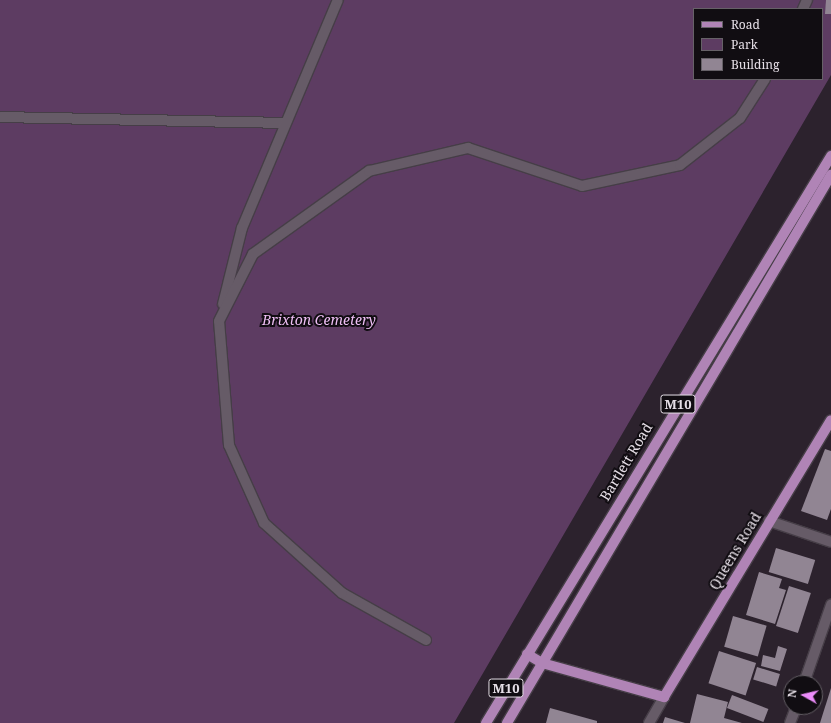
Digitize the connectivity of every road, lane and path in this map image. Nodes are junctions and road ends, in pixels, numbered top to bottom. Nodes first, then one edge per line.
1 (338, 0) edge
2 (764, 80) edge
3 (0, 117) edge
4 (284, 123) junction
5 (831, 156) edge
6 (831, 175) edge
7 (219, 321) junction
8 (831, 420) edge
9 (769, 522) junction
10 (831, 542) edge
11 (831, 605) edge
12 (426, 640) dead end
13 (527, 654) junction
14 (542, 663) junction
15 (807, 675) edge
16 (664, 697) junction
17 (486, 723) edge
18 (507, 723) edge
19 (649, 723) edge

1 - 4 street
2 - 7 street
3 - 4 street
4 - 7 street
5 - 13 main road, Bartlett Road / M10
6 - 14 main road, Bartlett Road / M10
7 - 12 street
8 - 9 main road, Queens Road
9 - 10 street
9 - 16 main road, Queens Road
11 - 15 street
13 - 14 main road
13 - 17 main road, Bartlett Road / M10
14 - 16 main road
14 - 18 main road, Bartlett Road / M10
16 - 19 street, Queens Road

